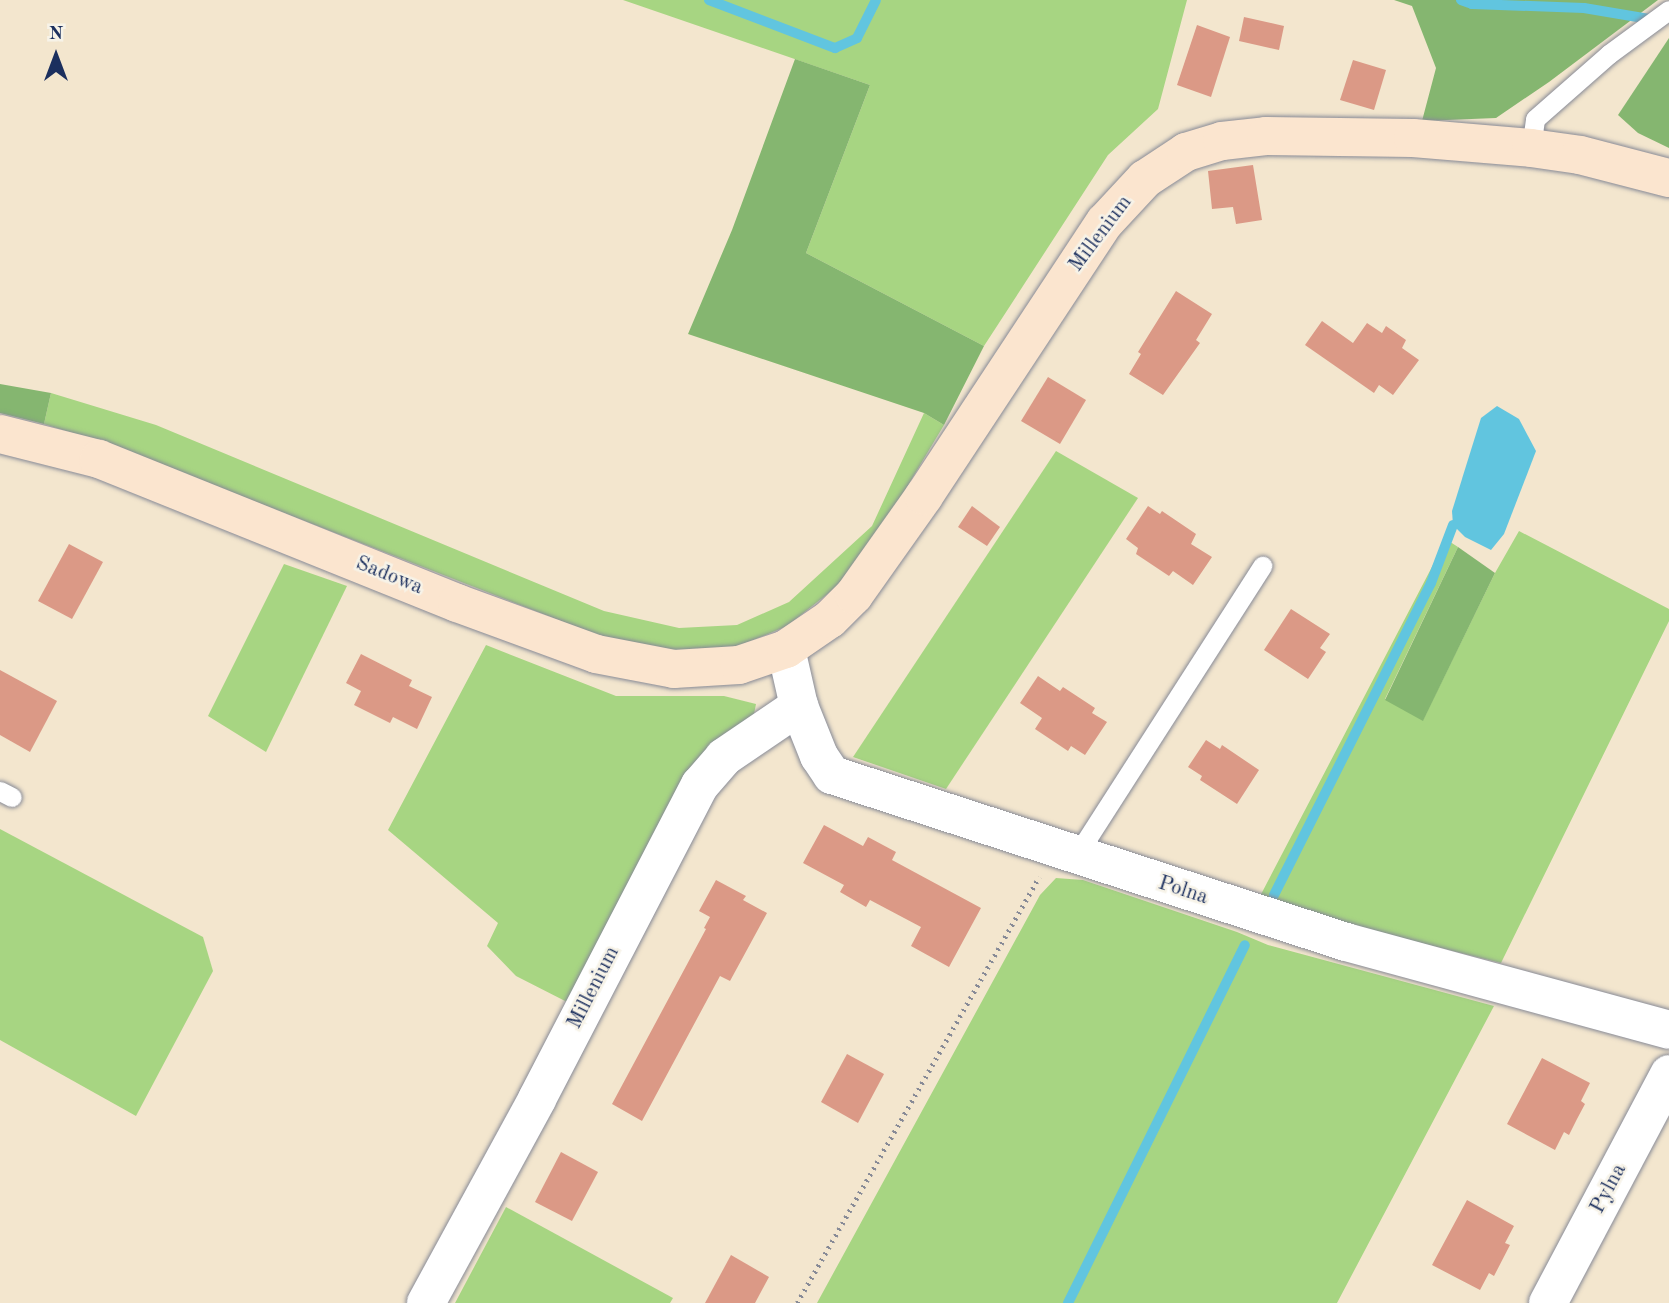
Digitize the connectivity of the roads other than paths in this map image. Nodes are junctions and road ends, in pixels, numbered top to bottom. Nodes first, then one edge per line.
1 (1669, 10) edge
2 (1531, 148) junction
3 (1669, 178) edge
4 (0, 434) edge
5 (1262, 566) dead end
6 (786, 649) junction
7 (799, 706) junction
8 (1065, 853) junction
9 (1669, 1030) edge
10 (1669, 1074) edge
11 (426, 1303) edge
12 (1548, 1303) edge

1 - 2 lane
2 - 3 street, Millenium
2 - 6 street, Millenium
4 - 6 street, Sadowa
5 - 8 lane
6 - 7 street, Polna
7 - 8 street, Polna
7 - 11 street, Millenium
8 - 9 street, Polna
10 - 12 street, Pylna

